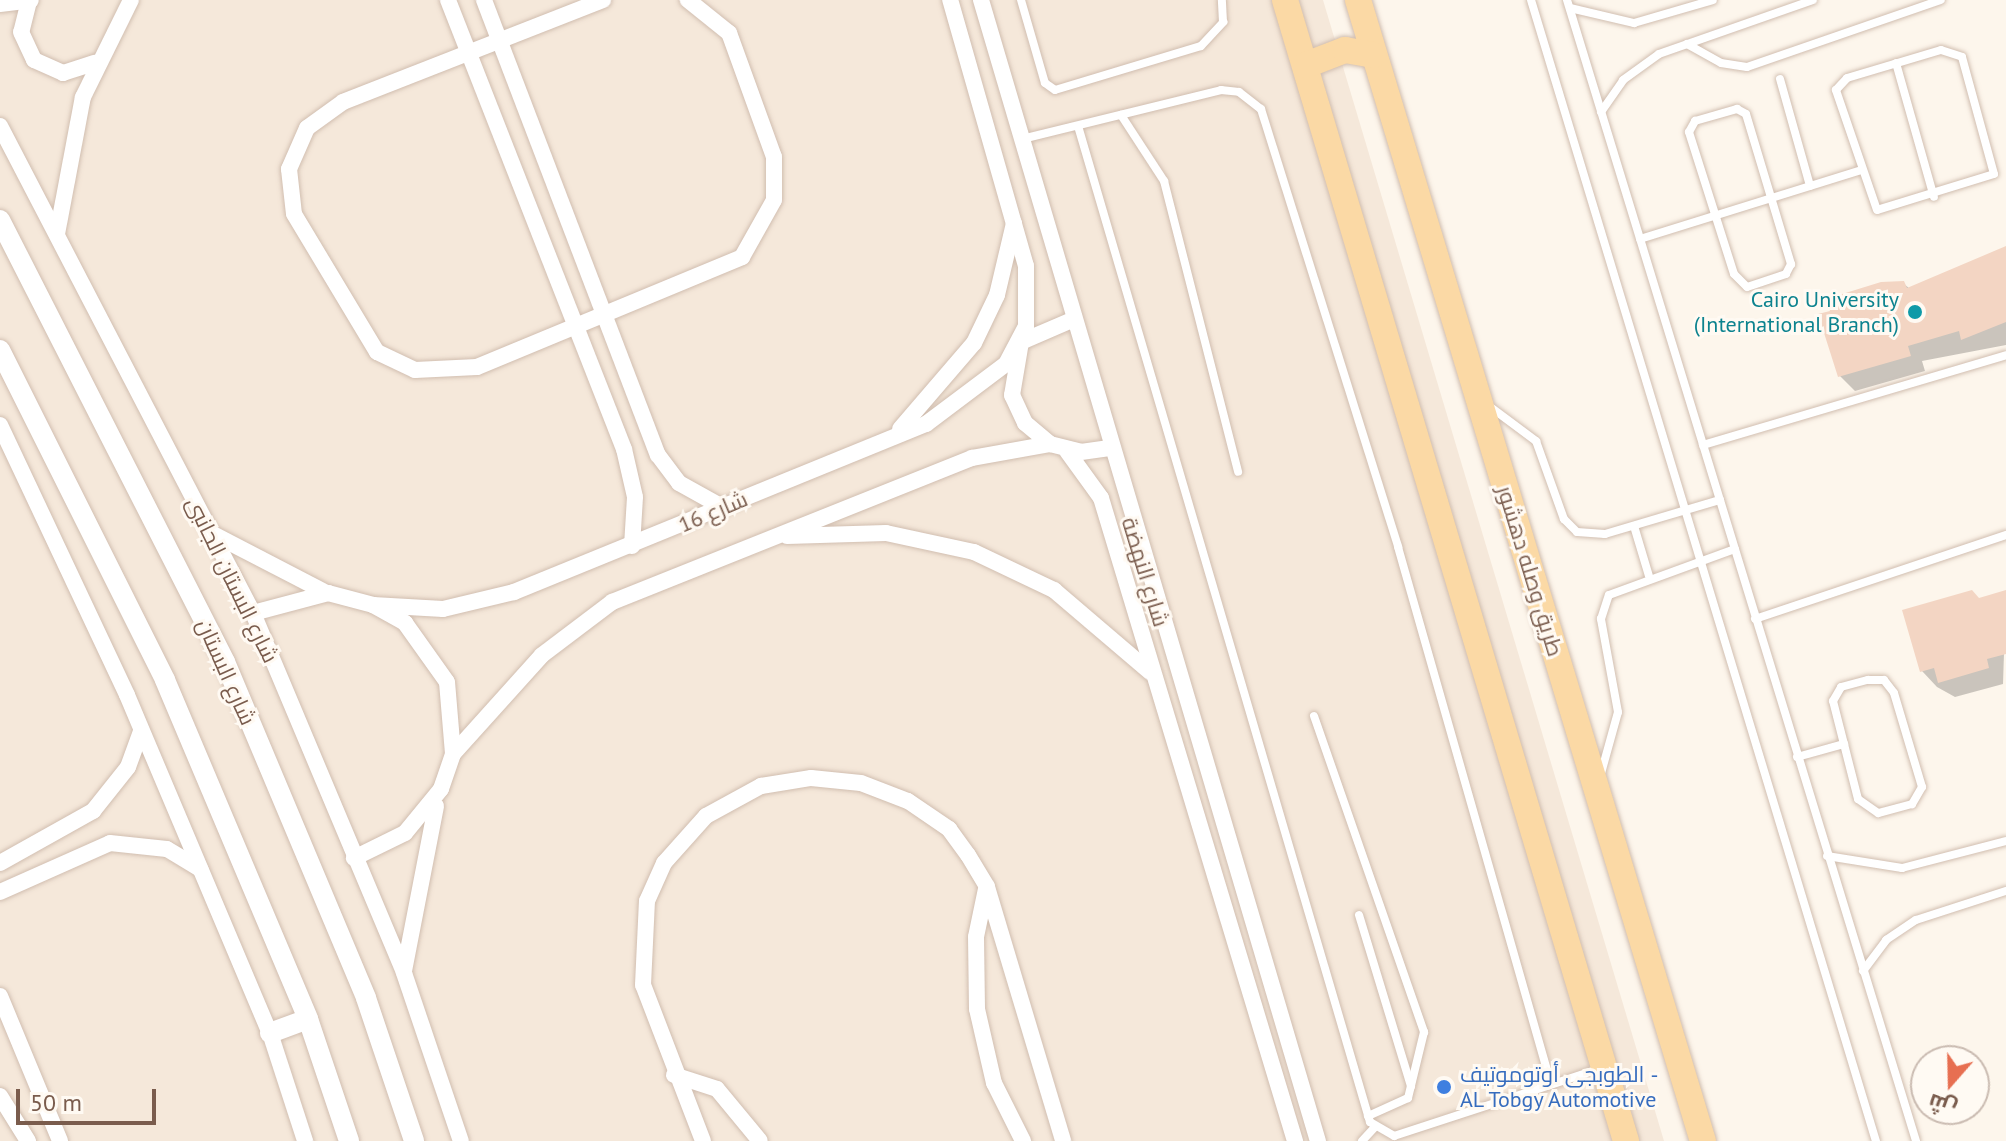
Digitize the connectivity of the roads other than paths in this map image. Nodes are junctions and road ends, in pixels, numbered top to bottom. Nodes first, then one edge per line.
1 (30, 0) edge
2 (131, 0) edge
3 (448, 0) edge
4 (484, 0) edge
5 (603, 0) edge
6 (688, 0) edge
7 (950, 0) edge
8 (981, 0) edge
9 (1021, 0) edge
10 (1222, 0) edge
11 (1285, 0) edge
12 (1358, 0) edge
13 (1531, 0) edge
14 (1713, 0) edge
15 (1813, 0) edge
16 (1941, 0) edge
17 (0, 4) edge
18 (1568, 4) edge
19 (499, 40) junction
20 (1687, 44) junction
21 (469, 52) junction
22 (1374, 55) junction
23 (94, 63) junction
24 (1896, 63) junction
25 (1306, 65) junction
26 (1780, 79) dead end
27 (1601, 112) junction
28 (1121, 115) junction
29 (0, 126) edge
30 (1078, 126) junction
31 (1022, 140) junction
32 (1861, 170) junction
33 (1810, 186) junction
34 (1934, 197) junction
35 (1771, 198) junction
36 (1715, 216) junction
37 (1014, 218) junction
38 (0, 220) edge
39 (57, 234) junction
40 (1640, 239) junction
41 (605, 317) junction
42 (1072, 320) junction
43 (577, 328) junction
44 (1021, 342) junction
45 (0, 350) edge
46 (2006, 355) edge
47 (1478, 399) junction
48 (0, 425) edge
49 (886, 439) junction
50 (1050, 444) junction
51 (1703, 445) junction
52 (1108, 448) junction
53 (1067, 451) junction
54 (1238, 472) dead end
55 (1720, 500) junction
56 (724, 508) junction
57 (1686, 511) junction
58 (1634, 526) junction
59 (207, 530) junction
60 (2006, 535) edge
61 (754, 542) junction
62 (632, 546) junction
63 (1735, 549) junction
64 (1700, 559) junction
65 (1649, 576) junction
66 (328, 593) junction
67 (373, 605) junction
68 (253, 613) junction
69 (1755, 619) junction
70 (1175, 671) junction
71 (1154, 677) junction
72 (1314, 716) dead end
73 (141, 732) junction
74 (1844, 744) junction
75 (453, 754) junction
76 (1797, 757) junction
77 (1596, 787) junction
78 (441, 789) junction
79 (2006, 841) edge
80 (1827, 856) junction
81 (354, 858) junction
82 (0, 863) edge
83 (200, 869) junction
84 (987, 887) junction
85 (2006, 891) edge
86 (0, 892) edge
87 (1359, 915) dead end
88 (1863, 971) junction
89 (404, 973) junction
90 (0, 996) edge
91 (308, 1019) junction
92 (270, 1033) junction
93 (1604, 1067) junction
94 (674, 1075) junction
95 (1551, 1084) junction
96 (1412, 1089) junction
97 (0, 1096) edge
98 (1368, 1116) junction
99 (1374, 1128) junction
100 (300, 1136) edge
101 (28, 1141) edge
102 (60, 1141) edge
103 (349, 1141) edge
104 (414, 1141) edge
105 (461, 1141) edge
106 (703, 1141) edge
107 (760, 1141) edge
108 (1023, 1141) edge
109 (1063, 1141) edge
110 (1295, 1141) edge
111 (1318, 1141) edge
112 (1362, 1141) edge
113 (1626, 1141) edge
114 (1703, 1141) edge
115 (1876, 1141) edge
116 (1916, 1141) edge

1 - 17 street
1 - 23 street
2 - 23 street
3 - 21 street
4 - 19 street
5 - 19 street
6 - 41 street
7 - 37 street
8 - 31 street, شارع النهضة
9 - 10 lane
11 - 25 main road
12 - 22 main road, طريق وصله دهشور
13 - 57 lane
14 - 18 lane
15 - 20 lane
16 - 20 lane
18 - 27 lane
19 - 21 street
19 - 41 street
20 - 27 lane
21 - 43 street
21 - 43 street
22 - 25 main road
22 - 47 main road, طريق وصله دهشور
23 - 39 street
24 - 32 lane
24 - 34 lane
24 - 34 lane
25 - 93 main road
26 - 33 lane
27 - 40 lane
28 - 30 lane
28 - 54 lane
28 - 95 lane
29 - 39 street, شارع البستان الجانبى
30 - 31 lane
30 - 98 lane
31 - 42 street, شارع النهضة
32 - 33 lane
32 - 34 lane
33 - 35 lane
35 - 36 lane
35 - 36 lane
35 - 36 lane
36 - 40 lane
37 - 44 street
37 - 49 street
38 - 104 street, شارع البستان
39 - 59 street, شارع البستان الجانبى
40 - 51 lane
41 - 43 street
41 - 56 street
42 - 44 street
42 - 52 street, شارع النهضة
43 - 62 street
44 - 49 street, شارع 16
44 - 50 street
45 - 91 street
46 - 51 lane
47 - 58 lane
47 - 77 main road, طريق وصله دهشور
48 - 73 street
49 - 56 street, شارع 16
50 - 53 street
50 - 61 street, شارع 16
51 - 55 lane
52 - 53 street
52 - 70 street, شارع النهضة
53 - 71 street, شارع النهضة
55 - 57 lane
55 - 63 lane
56 - 62 street, شارع 16
57 - 58 lane
57 - 64 lane
58 - 65 lane
59 - 66 street
59 - 68 street, شارع البستان الجانبى
60 - 69 lane
61 - 71 street
61 - 75 street, شارع 16
62 - 67 street, شارع 16
63 - 64 lane
63 - 69 lane
64 - 65 lane
64 - 115 lane
65 - 77 lane
66 - 67 street
66 - 68 street
67 - 75 street
68 - 81 street, شارع البستان الجانبى
69 - 76 lane
70 - 71 street
70 - 111 street, شارع النهضة
71 - 110 street, شارع النهضة
72 - 96 lane
73 - 82 street
73 - 83 street
74 - 74 lane
74 - 76 lane
75 - 78 street
76 - 80 lane
77 - 114 main road, طريق وصله دهشور
78 - 81 street
78 - 89 street
79 - 80 lane
80 - 88 lane
81 - 89 street, شارع البستان الجانبى
83 - 86 street
83 - 92 street
84 - 94 street
84 - 108 street
84 - 109 street
85 - 88 lane
87 - 96 lane
88 - 116 lane
89 - 105 street, شارع البستان الجانبى
90 - 102 street
91 - 92 street
91 - 103 street
92 - 100 street
93 - 95 lane
93 - 113 main road
94 - 106 street
94 - 107 street
95 - 99 lane
96 - 98 lane
97 - 101 street
98 - 99 lane
99 - 112 lane

